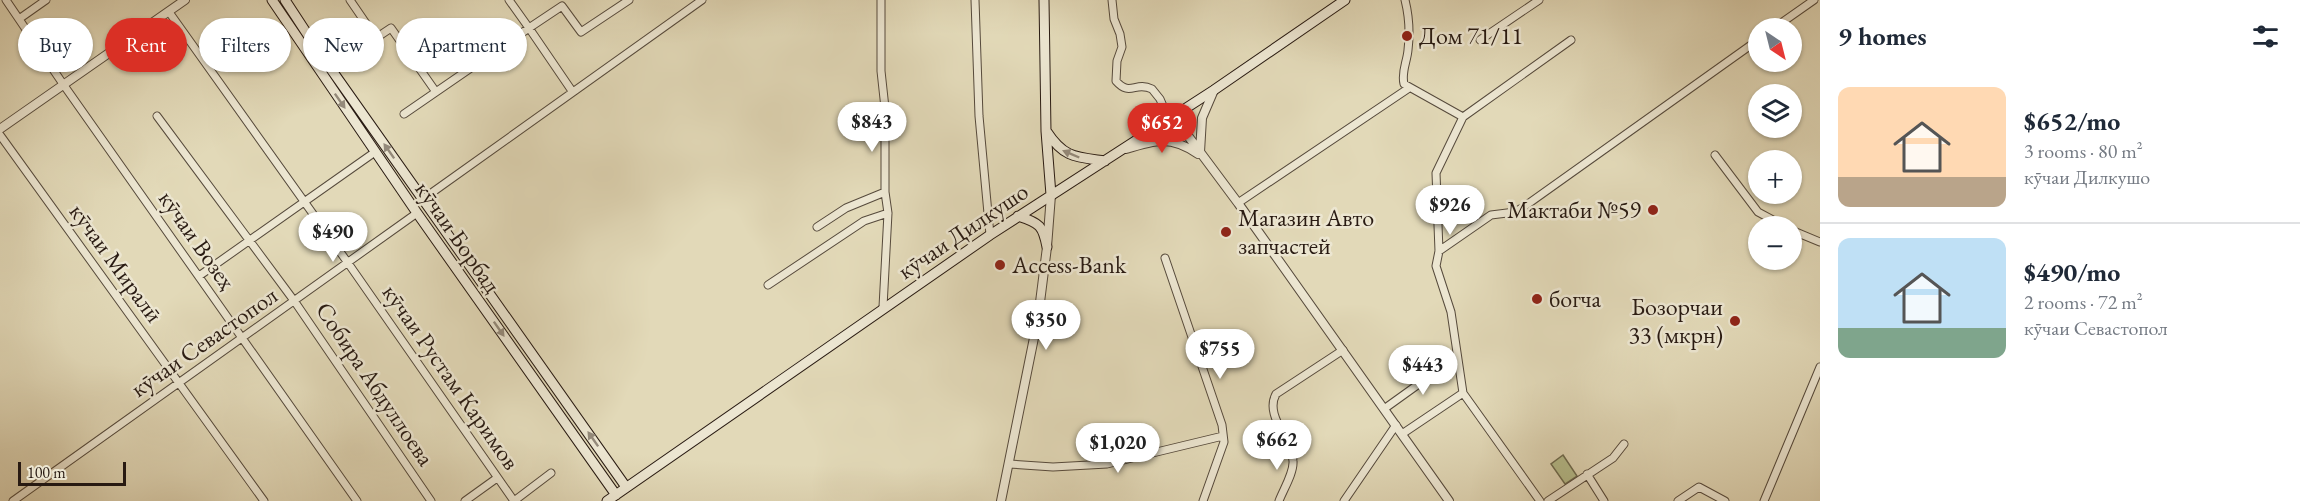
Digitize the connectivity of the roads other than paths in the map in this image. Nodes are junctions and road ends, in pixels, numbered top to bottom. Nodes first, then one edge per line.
1 (6, 0) edge
2 (46, 0) edge
3 (185, 0) edge
4 (272, 0) edge
5 (285, 0) edge
6 (350, 0) edge
7 (509, 0) edge
8 (629, 0) edge
9 (702, 0) edge
10 (880, 0) edge
11 (975, 0) edge
12 (1044, 0) edge
13 (1112, 0) edge
14 (1345, 0) edge
15 (1406, 0) edge
16 (1539, 0) edge
17 (1814, 0) edge
18 (169, 12) junction
19 (18, 18) edge
20 (22, 18) edge
21 (1788, 18) edge
22 (529, 28) junction
23 (1479, 40) dead end
24 (1571, 40) dead end
25 (1748, 47) edge
26 (55, 72) edge
27 (63, 84) junction
28 (1409, 88) junction
29 (1214, 90) junction
30 (572, 91) junction
31 (436, 92) junction
32 (404, 114) dead end
33 (157, 116) dead end
34 (1463, 117) junction
35 (1172, 118) junction
36 (0, 129) edge
37 (1046, 131) junction
38 (0, 135) edge
39 (1123, 150) junction
40 (375, 152) junction
41 (1715, 154) dead end
42 (1202, 155) junction
43 (1105, 161) junction
44 (885, 192) junction
45 (1051, 195) junction
46 (423, 199) junction
47 (305, 203) junction
48 (1238, 203) junction
49 (417, 213) junction
50 (888, 213) junction
51 (1018, 216) junction
52 (1765, 216) edge
53 (817, 228) dead end
54 (990, 235) junction
55 (1802, 235) edge
56 (250, 241) junction
57 (1820, 242) edge
58 (1047, 248) junction
59 (1439, 251) junction
60 (1165, 258) dead end
61 (348, 263) junction
62 (199, 276) junction
63 (768, 285) dead end
64 (296, 302) junction
65 (883, 308) junction
66 (243, 339) junction
67 (1343, 350) junction
68 (1448, 363) dead end
69 (1820, 367) edge
70 (178, 384) junction
71 (1463, 393) junction
72 (1384, 409) junction
73 (1396, 425) junction
74 (1402, 434) junction
75 (1223, 436) junction
76 (1624, 444) dead end
77 (1009, 464) junction
78 (551, 473) dead end
79 (1587, 474) junction
80 (497, 478) junction
81 (626, 488) junction
82 (616, 495) junction
83 (1716, 499) edge
84 (13, 501) edge
85 (264, 501) edge
86 (357, 501) edge
87 (432, 501) edge
88 (465, 501) edge
89 (514, 501) edge
90 (607, 501) edge
91 (1001, 501) edge
92 (1203, 501) edge
93 (1279, 501) edge
94 (1344, 501) edge
95 (1449, 501) edge
96 (1540, 501) edge
97 (1548, 501) edge
98 (1604, 501) edge
99 (1677, 501) edge
100 (1725, 501) edge
101 (1764, 501) edge

1 - 19 street, кӯчаи Возеҳ
2 - 20 street
3 - 18 street
4 -> 40 main road, кӯчаи Борбад
46 -> 5 main road, кӯчаи Борбад
6 - 31 street
7 - 22 street
8 - 22 street
9 - 30 street
10 - 44 street
11 - 54 street
12 - 37 main road
13 - 35 street
14 - 29 main road, кӯчаи Дилкушо
15 - 28 street
16 - 23 street
17 - 21 street
18 - 27 street
18 - 47 street, кӯчаи Рустам Каримов
22 - 30 street
22 - 31 street
24 - 34 street
25 - 59 street
26 - 27 street, кӯчаи Возеҳ
27 - 36 street
27 - 62 street, кӯчаи Возеҳ
28 - 34 street
28 - 48 street
29 - 35 main road, кӯчаи Дилкушо
29 - 42 street
30 - 46 street
31 - 32 street
33 - 56 street, Собира Абдуллоева
34 - 59 street
35 - 39 main road, кӯчаи Дилкушо
35 - 42 street
43 -> 37 main road
37 - 45 main road
38 - 70 street, кӯчаи Миралӣ
39 - 42 street
39 - 43 main road, кӯчаи Дилкушо
40 - 47 street
40 - 49 main road, кӯчаи Борбад
41 - 52 street
42 - 48 street
43 - 45 main road, кӯчаи Дилкушо
44 - 50 street
44 - 53 street
45 - 51 main road, кӯчаи Дилкушо
45 - 58 street
81 -> 46 main road, кӯчаи Борбад
47 - 56 street
47 - 61 street, кӯчаи Рустам Каримов
48 - 67 street
49 - 61 street, кӯчаи Севастопол
49 -> 82 main road, кӯчаи Борбад
50 - 63 street
50 - 65 street
51 - 54 main road, кӯчаи Дилкушо
51 - 58 main road
54 - 65 main road, кӯчаи Дилкушо
55 - 57 street
56 - 62 street
56 - 64 street, Собира Абдуллоева
58 - 77 street
59 - 71 street
60 - 75 street
61 - 64 street, кӯчаи Севастопол
61 - 80 street, кӯчаи Рустам Каримов
62 - 66 street, кӯчаи Возеҳ
64 - 66 street, кӯчаи Севастопол
64 - 87 street, Собира Абдуллоева
65 - 81 main road, кӯчаи Дилкушо
66 - 70 street, кӯчаи Севастопол
66 - 86 street, кӯчаи Возеҳ
67 - 72 street
67 - 93 street
68 - 72 street
69 - 101 street
70 - 84 street, кӯчаи Севастопол
70 - 85 street, кӯчаи Миралӣ
71 - 74 street
71 - 96 street
72 - 73 street
73 - 74 street
73 - 94 street
74 - 95 street
75 - 77 street
75 - 92 street
76 - 79 street
77 - 91 street
78 - 89 street
79 - 97 street
79 - 98 street
80 - 88 street
80 - 89 street, кӯчаи Рустам Каримов
81 - 82 main road, кӯчаи Дилкушо
82 - 90 main road, кӯчаи Дилкушо
83 - 99 street
83 - 100 street

